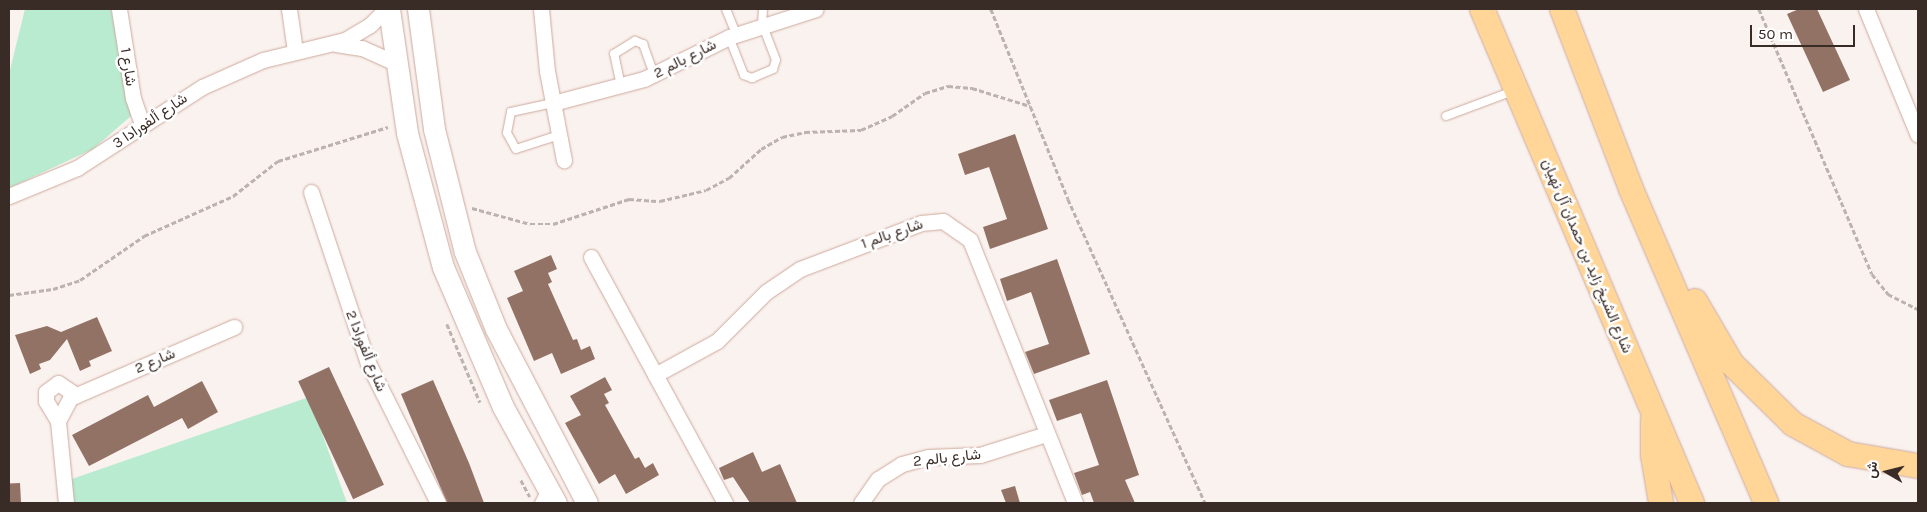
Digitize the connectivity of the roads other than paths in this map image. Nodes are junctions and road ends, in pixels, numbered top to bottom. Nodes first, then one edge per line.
1 (120, 9) edge
2 (289, 9) edge
3 (387, 9) edge
4 (417, 9) edge
5 (541, 9) edge
6 (726, 9) edge
7 (763, 9) edge
8 (816, 9) edge
9 (1482, 9) edge
10 (1562, 9) edge
11 (1866, 9) edge
12 (762, 24) junction
13 (733, 35) junction
14 (361, 40) junction
15 (295, 51) junction
16 (396, 62) junction
17 (654, 75) junction
18 (621, 87) junction
19 (1517, 89) junction
20 (553, 103) junction
21 (1446, 116) dead end
22 (142, 124) junction
23 (559, 135) junction
24 (1918, 135) edge
25 (564, 160) dead end
26 (1631, 189) junction
27 (311, 192) dead end
28 (9, 196) edge
29 (591, 257) dead end
30 (448, 279) junction
31 (491, 318) junction
32 (234, 327) dead end
33 (655, 375) junction
34 (76, 394) junction
35 (1654, 414) junction
36 (58, 421) junction
37 (1046, 434) junction
38 (1918, 466) edge
39 (547, 498) edge
40 (66, 503) edge
41 (438, 503) edge
42 (588, 503) edge
43 (725, 503) edge
44 (861, 503) edge
45 (1075, 503) edge
46 (1661, 503) edge
47 (1692, 503) edge
48 (1766, 503) edge

1 - 22 street, شارع 1
2 - 15 street
3 - 14 street, شارع ألفورادا 3
3 - 16 street
4 - 31 street
5 - 20 street
6 - 13 lane
7 - 12 lane
8 - 12 street, شارع بالم 2
9 - 19 main road, شارع الشيخ زايد بن حمدان آل نهيان
10 - 26 main road
11 - 24 street
12 - 13 street, شارع بالم 2
12 - 13 lane
13 - 17 street, شارع بالم 2
14 - 15 street, شارع ألفورادا 3
14 - 16 street
15 - 22 street, شارع ألفورادا 3
16 - 30 street
17 - 18 street, شارع بالم 2
17 - 18 lane
18 - 20 street, شارع بالم 2
19 - 21 lane
19 - 35 main road, شارع الشيخ زايد بن حمدان آل نهيان
20 - 23 street
20 - 23 lane
22 - 28 street, شارع ألفورادا 3
23 - 25 street
26 - 38 main road
26 - 48 main road
27 - 41 street, شارع ألفورادا 2
29 - 33 street
30 - 31 street
30 - 39 street
31 - 42 street
32 - 34 street, شارع 2
33 - 37 street, شارع بالم 1
33 - 43 street
34 - 36 street, شارع 2
34 - 36 street
35 - 46 main road
35 - 47 main road, شارع الشيخ زايد بن حمدان آل نهيان
36 - 40 street
37 - 44 street, شارع بالم 2
37 - 45 street, شارع بالم 1

